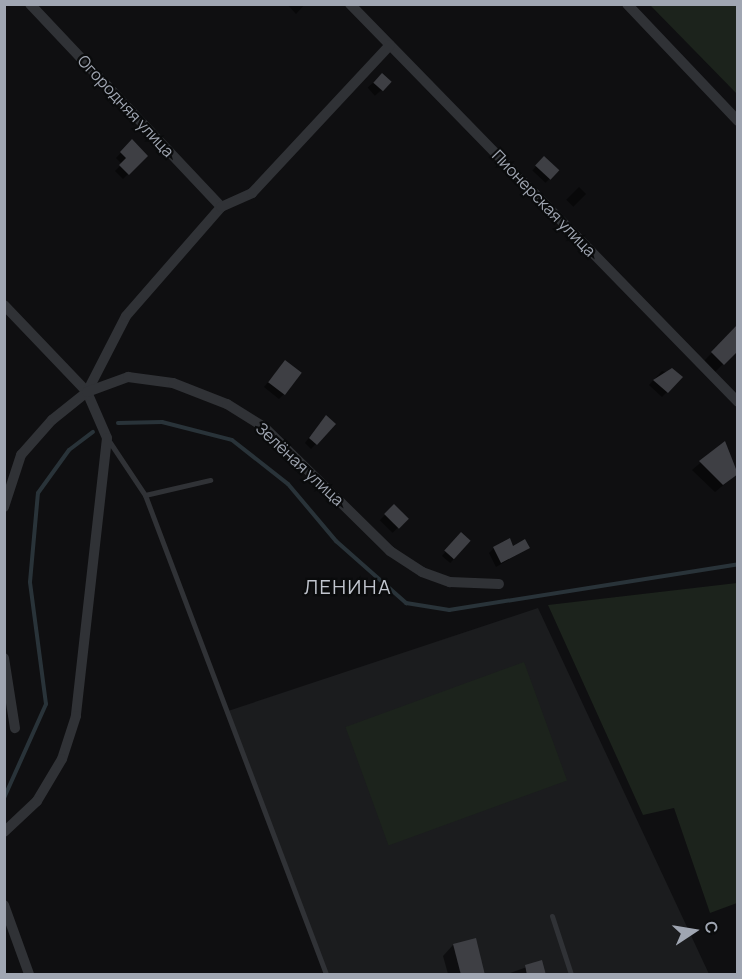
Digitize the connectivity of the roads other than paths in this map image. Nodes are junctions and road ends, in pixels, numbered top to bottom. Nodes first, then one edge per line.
1 (30, 4) edge
2 (350, 4) edge
3 (627, 4) edge
4 (390, 45) junction
5 (738, 121) edge
6 (221, 207) junction
7 (4, 305) edge
8 (87, 392) junction
9 (738, 402) edge
10 (107, 438) junction
11 (210, 480) dead end
12 (145, 495) junction
13 (4, 507) edge
14 (499, 584) dead end
15 (4, 658) edge
16 (15, 728) dead end
17 (4, 832) edge
18 (4, 905) edge
19 (552, 916) dead end
20 (29, 975) edge
21 (326, 975) edge
22 (571, 975) edge

1 - 6 street, Огородняя улица
2 - 4 street, Пионерская улица
3 - 5 street
4 - 6 street
4 - 9 street, Пионерская улица
6 - 8 street
7 - 8 street
8 - 10 street
8 - 13 street, Зелёная улица
8 - 14 street, Зелёная улица
10 - 12 lane
10 - 17 street
11 - 12 lane
12 - 21 lane
15 - 16 street
18 - 20 street
19 - 22 lane

